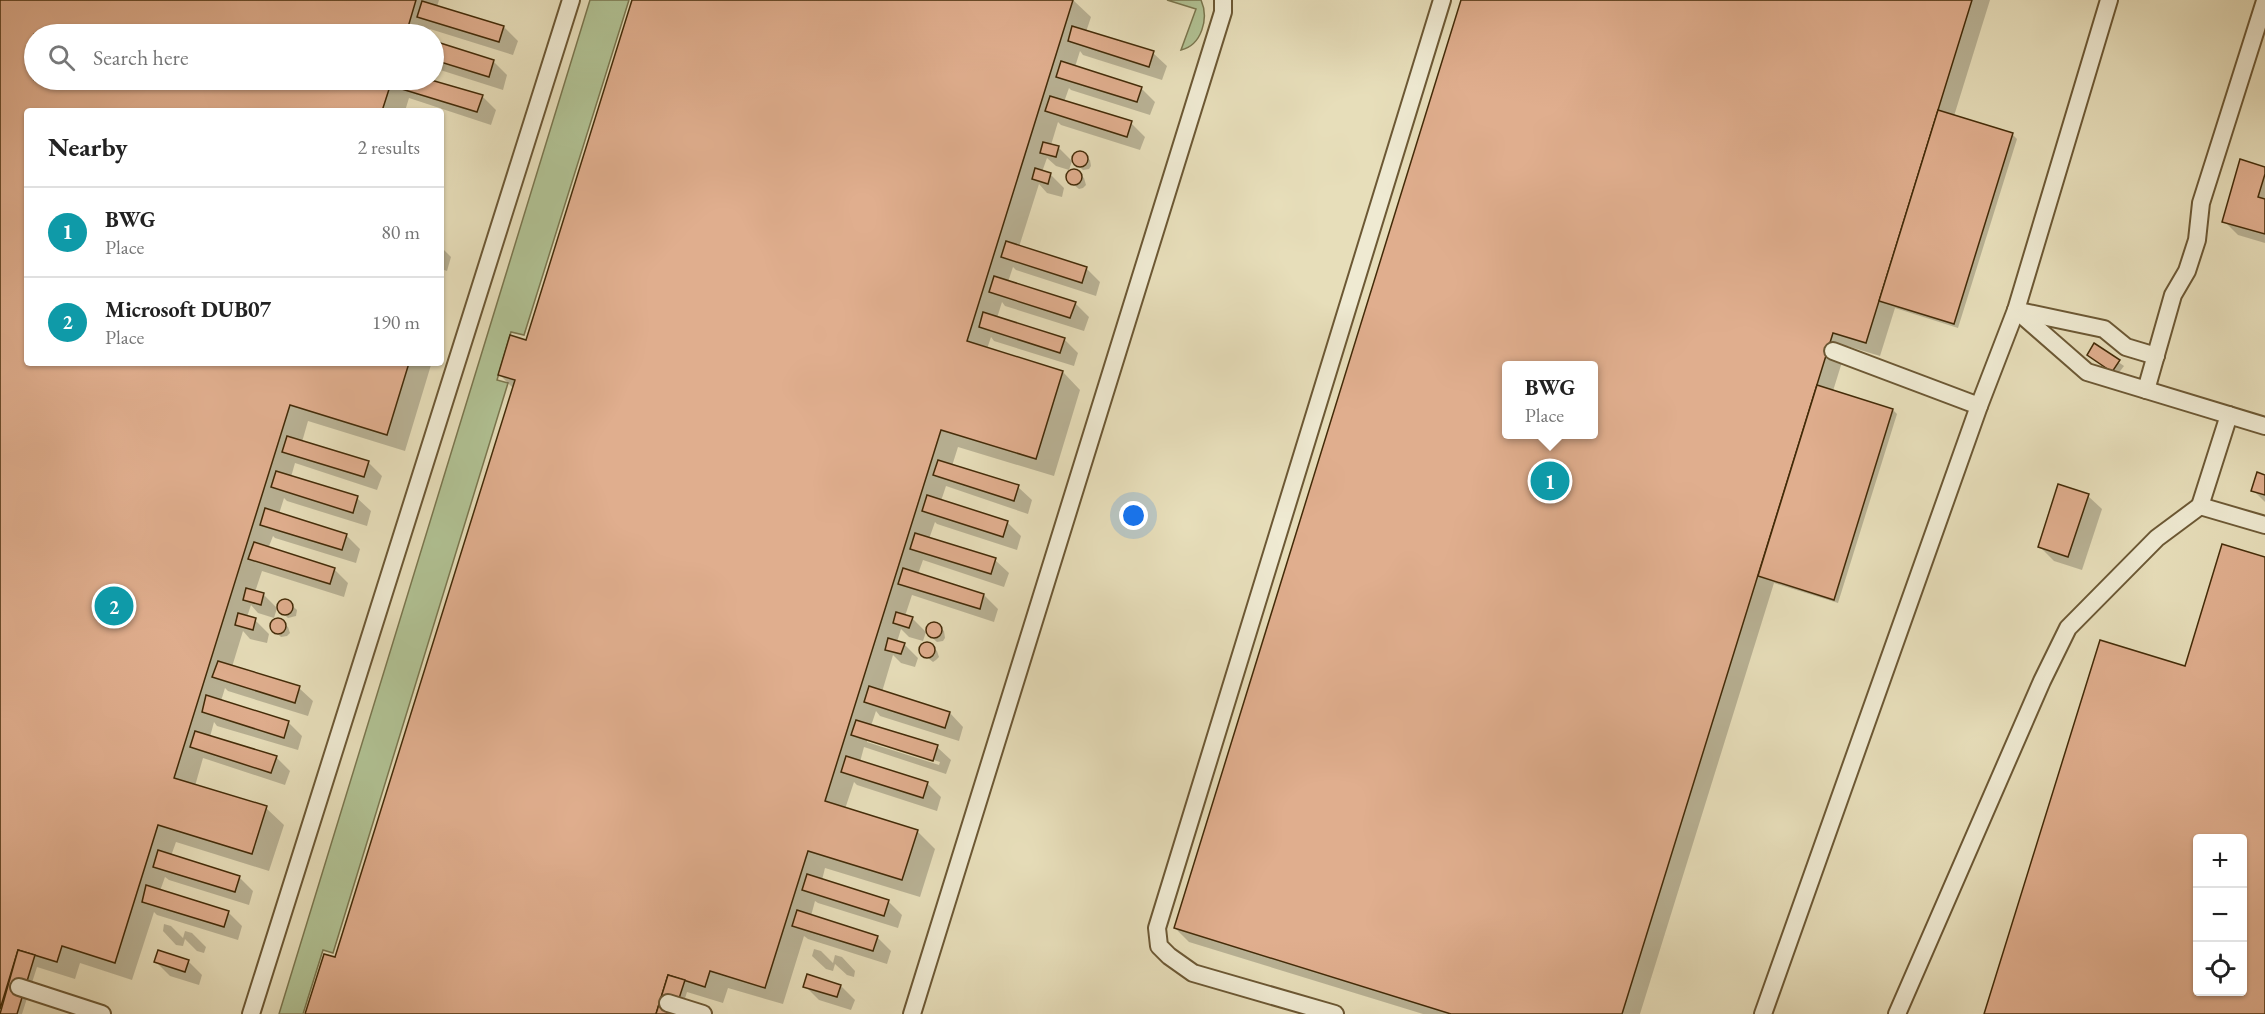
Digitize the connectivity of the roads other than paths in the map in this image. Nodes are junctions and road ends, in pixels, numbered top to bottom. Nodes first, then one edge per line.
1 (571, 0) edge
2 (1223, 0) edge
3 (1442, 0) edge
4 (2109, 0) edge
5 (2265, 1) edge
6 (2016, 310) junction
7 (1833, 351) dead end
8 (2156, 356) junction
9 (2146, 390) junction
10 (1979, 406) junction
11 (2229, 415) junction
12 (2264, 422) edge
13 (2200, 506) junction
14 (2265, 525) edge
15 (19, 987) dead end
16 (668, 1003) dead end
17 (102, 1014) edge
18 (251, 1014) edge
19 (703, 1014) edge
20 (912, 1014) edge
21 (1335, 1014) edge
22 (1762, 1014) edge
23 (1897, 1014) edge

1 - 18 lane
2 - 20 lane
3 - 21 lane
4 - 6 lane
5 - 8 lane
6 - 8 lane
6 - 9 lane
6 - 10 lane
7 - 10 lane
8 - 9 lane
9 - 11 lane
10 - 22 lane
11 - 12 lane
11 - 13 lane
13 - 14 lane
13 - 23 lane
15 - 17 lane
16 - 19 lane

